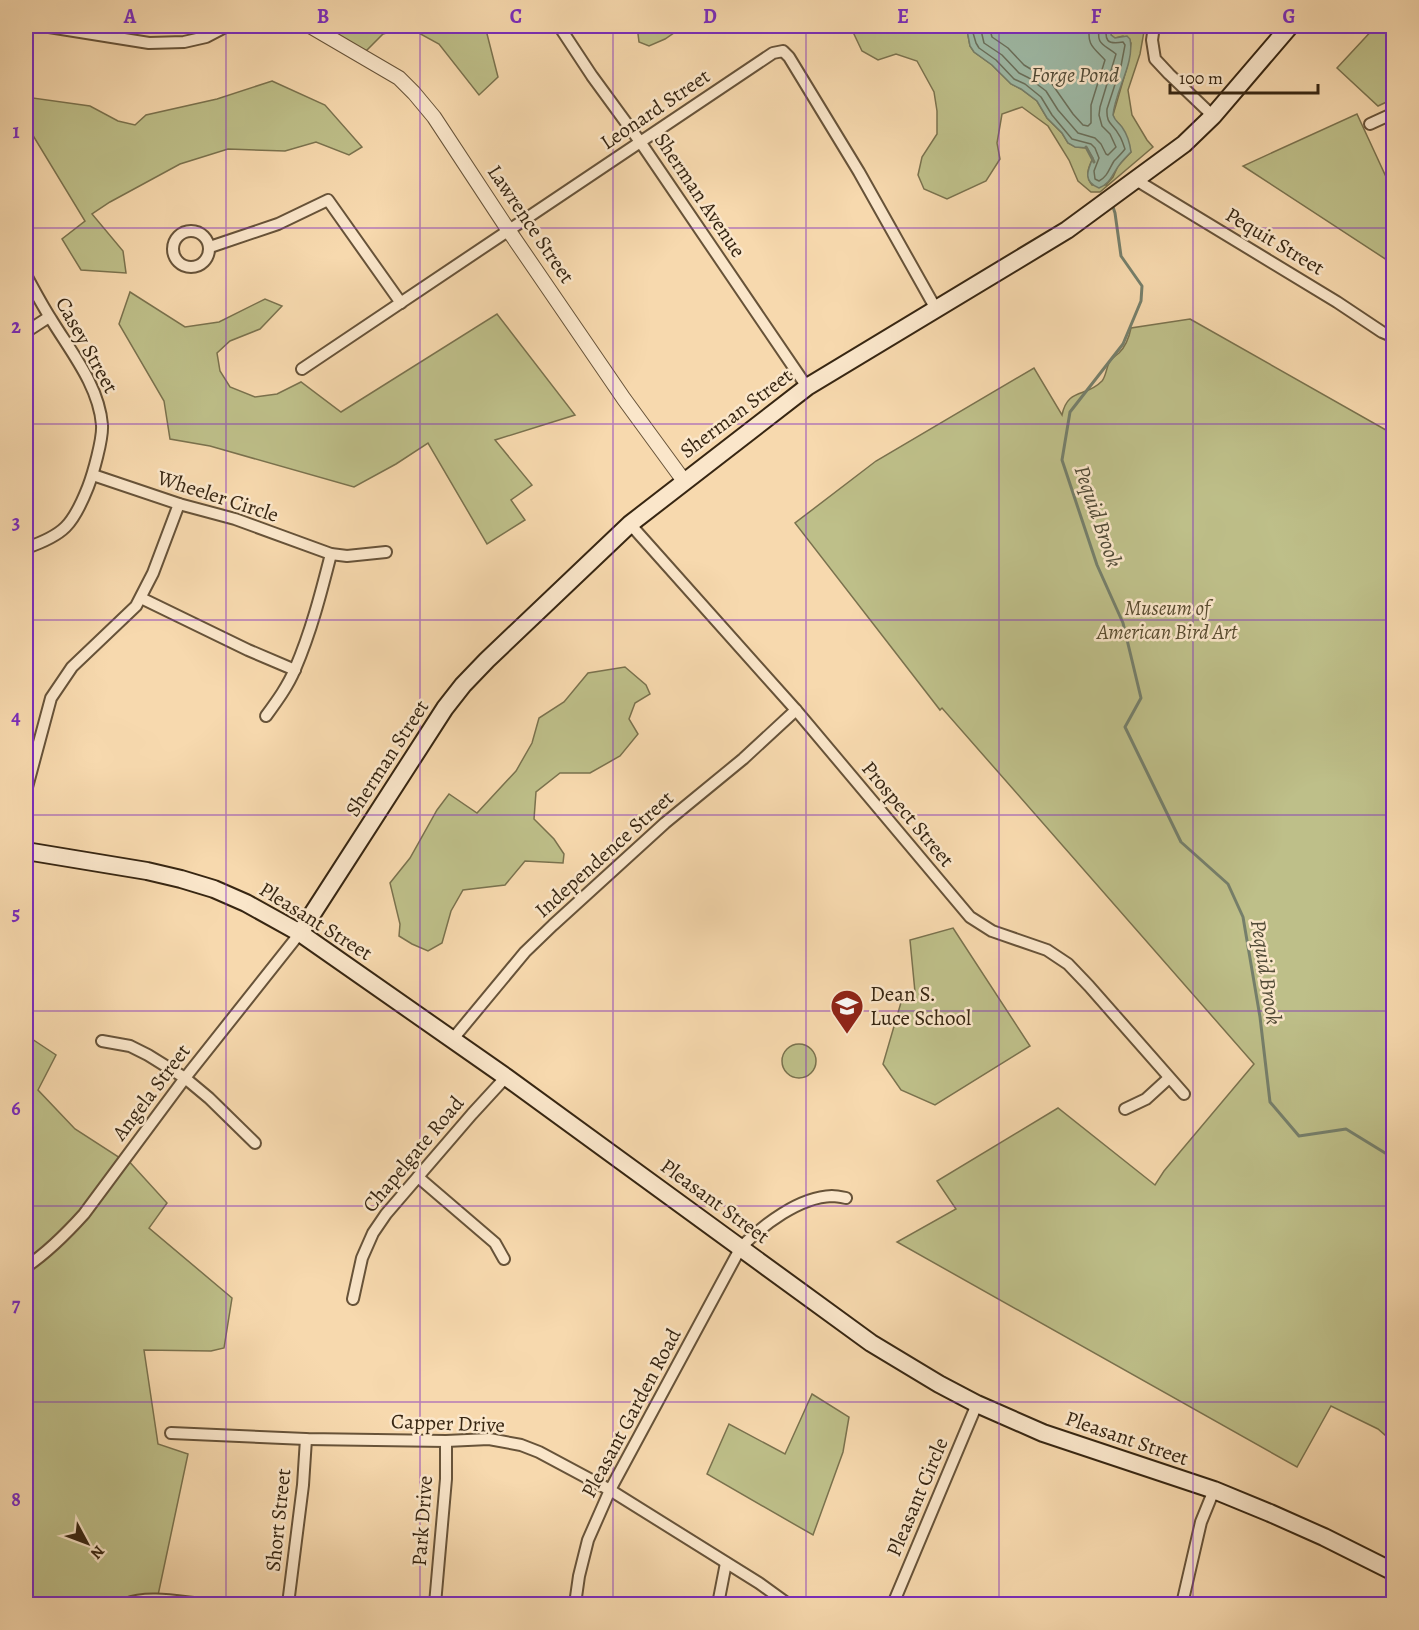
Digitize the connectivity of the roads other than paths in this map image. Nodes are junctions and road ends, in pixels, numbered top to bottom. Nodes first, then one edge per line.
1 (227, 26) edge
2 (310, 26) edge
3 (559, 26) edge
4 (1154, 26) edge
5 (1290, 26) edge
6 (26, 27) edge
7 (1394, 112) edge
8 (1213, 116) junction
9 (1370, 124) dead end
10 (641, 143) junction
11 (1136, 180) junction
12 (509, 231) junction
13 (210, 247) dead end
14 (26, 275) edge
15 (401, 303) junction
16 (936, 309) junction
17 (49, 317) junction
18 (26, 332) edge
19 (1394, 337) edge
20 (302, 369) dead end
21 (807, 387) junction
22 (93, 475) junction
23 (684, 481) junction
24 (178, 504) junction
25 (630, 524) junction
26 (26, 548) edge
27 (386, 552) dead end
28 (331, 554) junction
29 (141, 598) junction
30 (295, 670) junction
31 (796, 710) junction
32 (266, 716) dead end
33 (26, 791) edge
34 (26, 851) edge
35 (300, 933) junction
36 (452, 1040) junction
37 (102, 1041) dead end
38 (506, 1077) junction
39 (185, 1078) junction
40 (1169, 1078) junction
41 (1184, 1094) dead end
42 (1125, 1108) dead end
43 (255, 1143) dead end
44 (418, 1177) junction
45 (846, 1198) dead end
46 (741, 1247) junction
47 (504, 1259) dead end
48 (26, 1267) edge
49 (353, 1299) dead end
50 (977, 1404) junction
51 (171, 1433) dead end
52 (306, 1439) junction
53 (446, 1441) junction
54 (610, 1490) junction
55 (1214, 1490) junction
56 (726, 1563) junction
57 (1394, 1572) edge
58 (126, 1605) edge
59 (204, 1605) edge
60 (288, 1605) edge
61 (435, 1605) edge
62 (575, 1605) edge
63 (717, 1605) edge
64 (788, 1605) edge
65 (893, 1605) edge
66 (1182, 1605) edge

1 - 6 street
2 - 12 street, Lawrence Street
3 - 10 street, Sherman Avenue
4 - 8 street
5 - 8 main road, Sherman Street
7 - 9 street
8 - 11 main road, Sherman Street
10 - 12 street, Leonard Street
10 - 16 street, Leonard Street
10 - 21 street, Sherman Avenue
11 - 16 main road, Sherman Street
11 - 19 street, Pequit Street
12 - 15 street, Leonard Street
12 - 23 street, Lawrence Street
13 - 15 street
14 - 17 street, Casey Street
15 - 20 street, Leonard Street
16 - 21 main road, Sherman Street
17 - 18 street
17 - 22 street, Casey Street
21 - 23 main road, Sherman Street
22 - 24 street, Wheeler Circle
22 - 26 street, Casey Street
23 - 25 main road, Sherman Street
24 - 28 street, Wheeler Circle
24 - 29 street
25 - 31 street, Prospect Street
25 - 35 main road, Sherman Street
27 - 28 street, Wheeler Circle
28 - 30 street
29 - 30 street
29 - 33 street
30 - 32 street
31 - 36 street, Independence Street
31 - 40 street, Prospect Street
34 - 35 main road, Pleasant Street
35 - 36 main road, Pleasant Street
35 - 39 street, Angela Street
36 - 38 main road, Pleasant Street
37 - 39 street
38 - 44 street, Chapelgate Road
38 - 46 main road, Pleasant Street
39 - 43 street
39 - 48 street, Angela Street
40 - 41 street, Prospect Street
40 - 42 street
44 - 47 street
44 - 49 street, Chapelgate Road
45 - 46 street, Pleasant Garden Road
46 - 50 main road, Pleasant Street
46 - 54 street, Pleasant Garden Road
50 - 55 main road, Pleasant Street
50 - 65 street, Pleasant Circle
51 - 52 street, Capper Drive
52 - 53 street, Capper Drive
52 - 60 street, Short Street
53 - 54 street, Capper Drive
53 - 61 street, Park Drive
54 - 56 street, Capper Drive
54 - 62 street, Pleasant Garden Road
55 - 57 main road, Pleasant Street
55 - 66 street
56 - 63 street
56 - 64 street, Capper Drive
58 - 59 street

